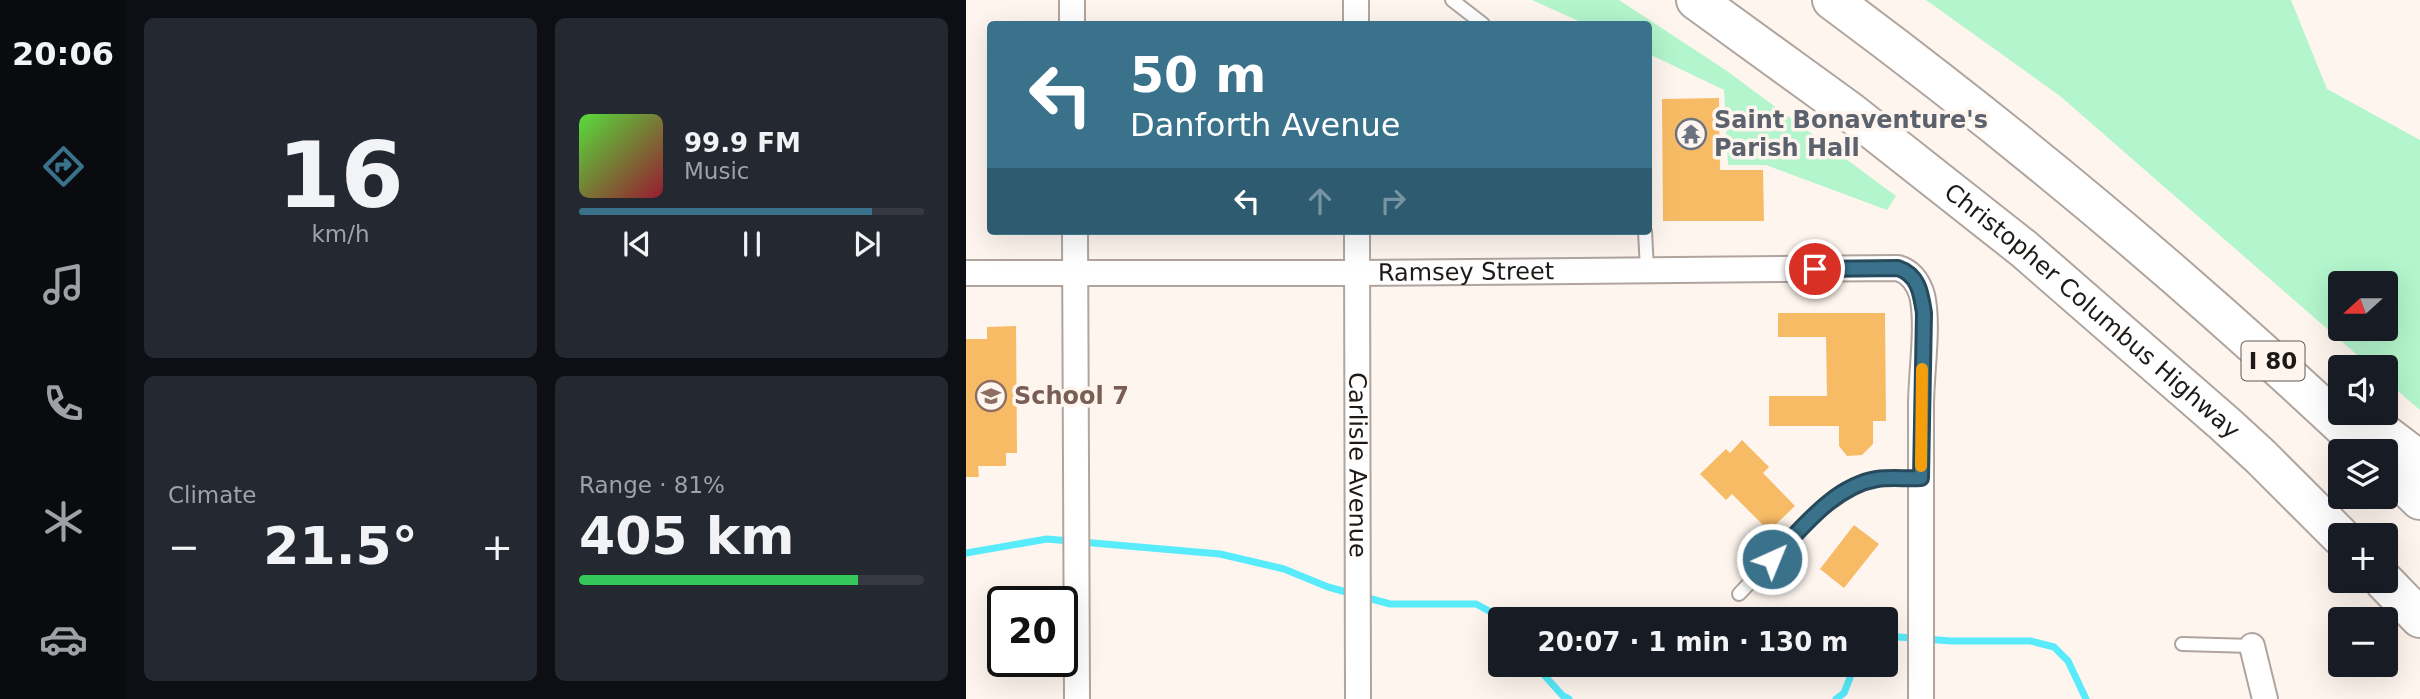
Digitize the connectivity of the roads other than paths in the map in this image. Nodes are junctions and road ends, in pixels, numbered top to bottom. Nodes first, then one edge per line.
1 (1072, 0) edge
2 (1356, 0) edge
3 (1452, 0) edge
4 (1696, 0) edge
5 (1832, 0) edge
6 (1072, 21) edge
7 (1356, 21) edge
8 (1479, 21) edge
9 (1075, 235) edge
10 (1357, 235) edge
11 (1645, 235) edge
12 (1647, 270) junction
13 (966, 273) edge
14 (1076, 273) junction
15 (1357, 273) junction
16 (2175, 273) junction
17 (2328, 391) edge
18 (2373, 425) edge
19 (2356, 439) edge
20 (2420, 461) edge
21 (1921, 478) junction
22 (2398, 479) edge
23 (2420, 500) edge
24 (2328, 525) edge
25 (2396, 593) edge
26 (1739, 594) dead end
27 (2420, 618) edge
28 (2182, 644) dead end
29 (2252, 646) joint
30 (1077, 699) edge
31 (1358, 699) edge
32 (1921, 699) edge
33 (2265, 699) edge

1 - 6 street
2 - 7 street
3 - 8 lane
4 - 24 highway, Christopher Columbus Highway
5 - 16 highway, I 80
9 - 14 street
10 - 15 street, Carlisle Avenue
11 - 12 lane
12 - 15 street, Ramsey Street
12 - 21 street, Ramsey Street
13 - 14 street, Ramsey Street
14 - 15 street, Ramsey Street
14 - 30 street
15 - 31 street, Carlisle Avenue
16 - 17 highway
16 - 19 highway, I 80
18 - 20 highway
21 - 26 lane
21 - 32 street, Ramsey Street
22 - 23 highway
25 - 27 highway
28 - 29 lane
29 - 33 street

